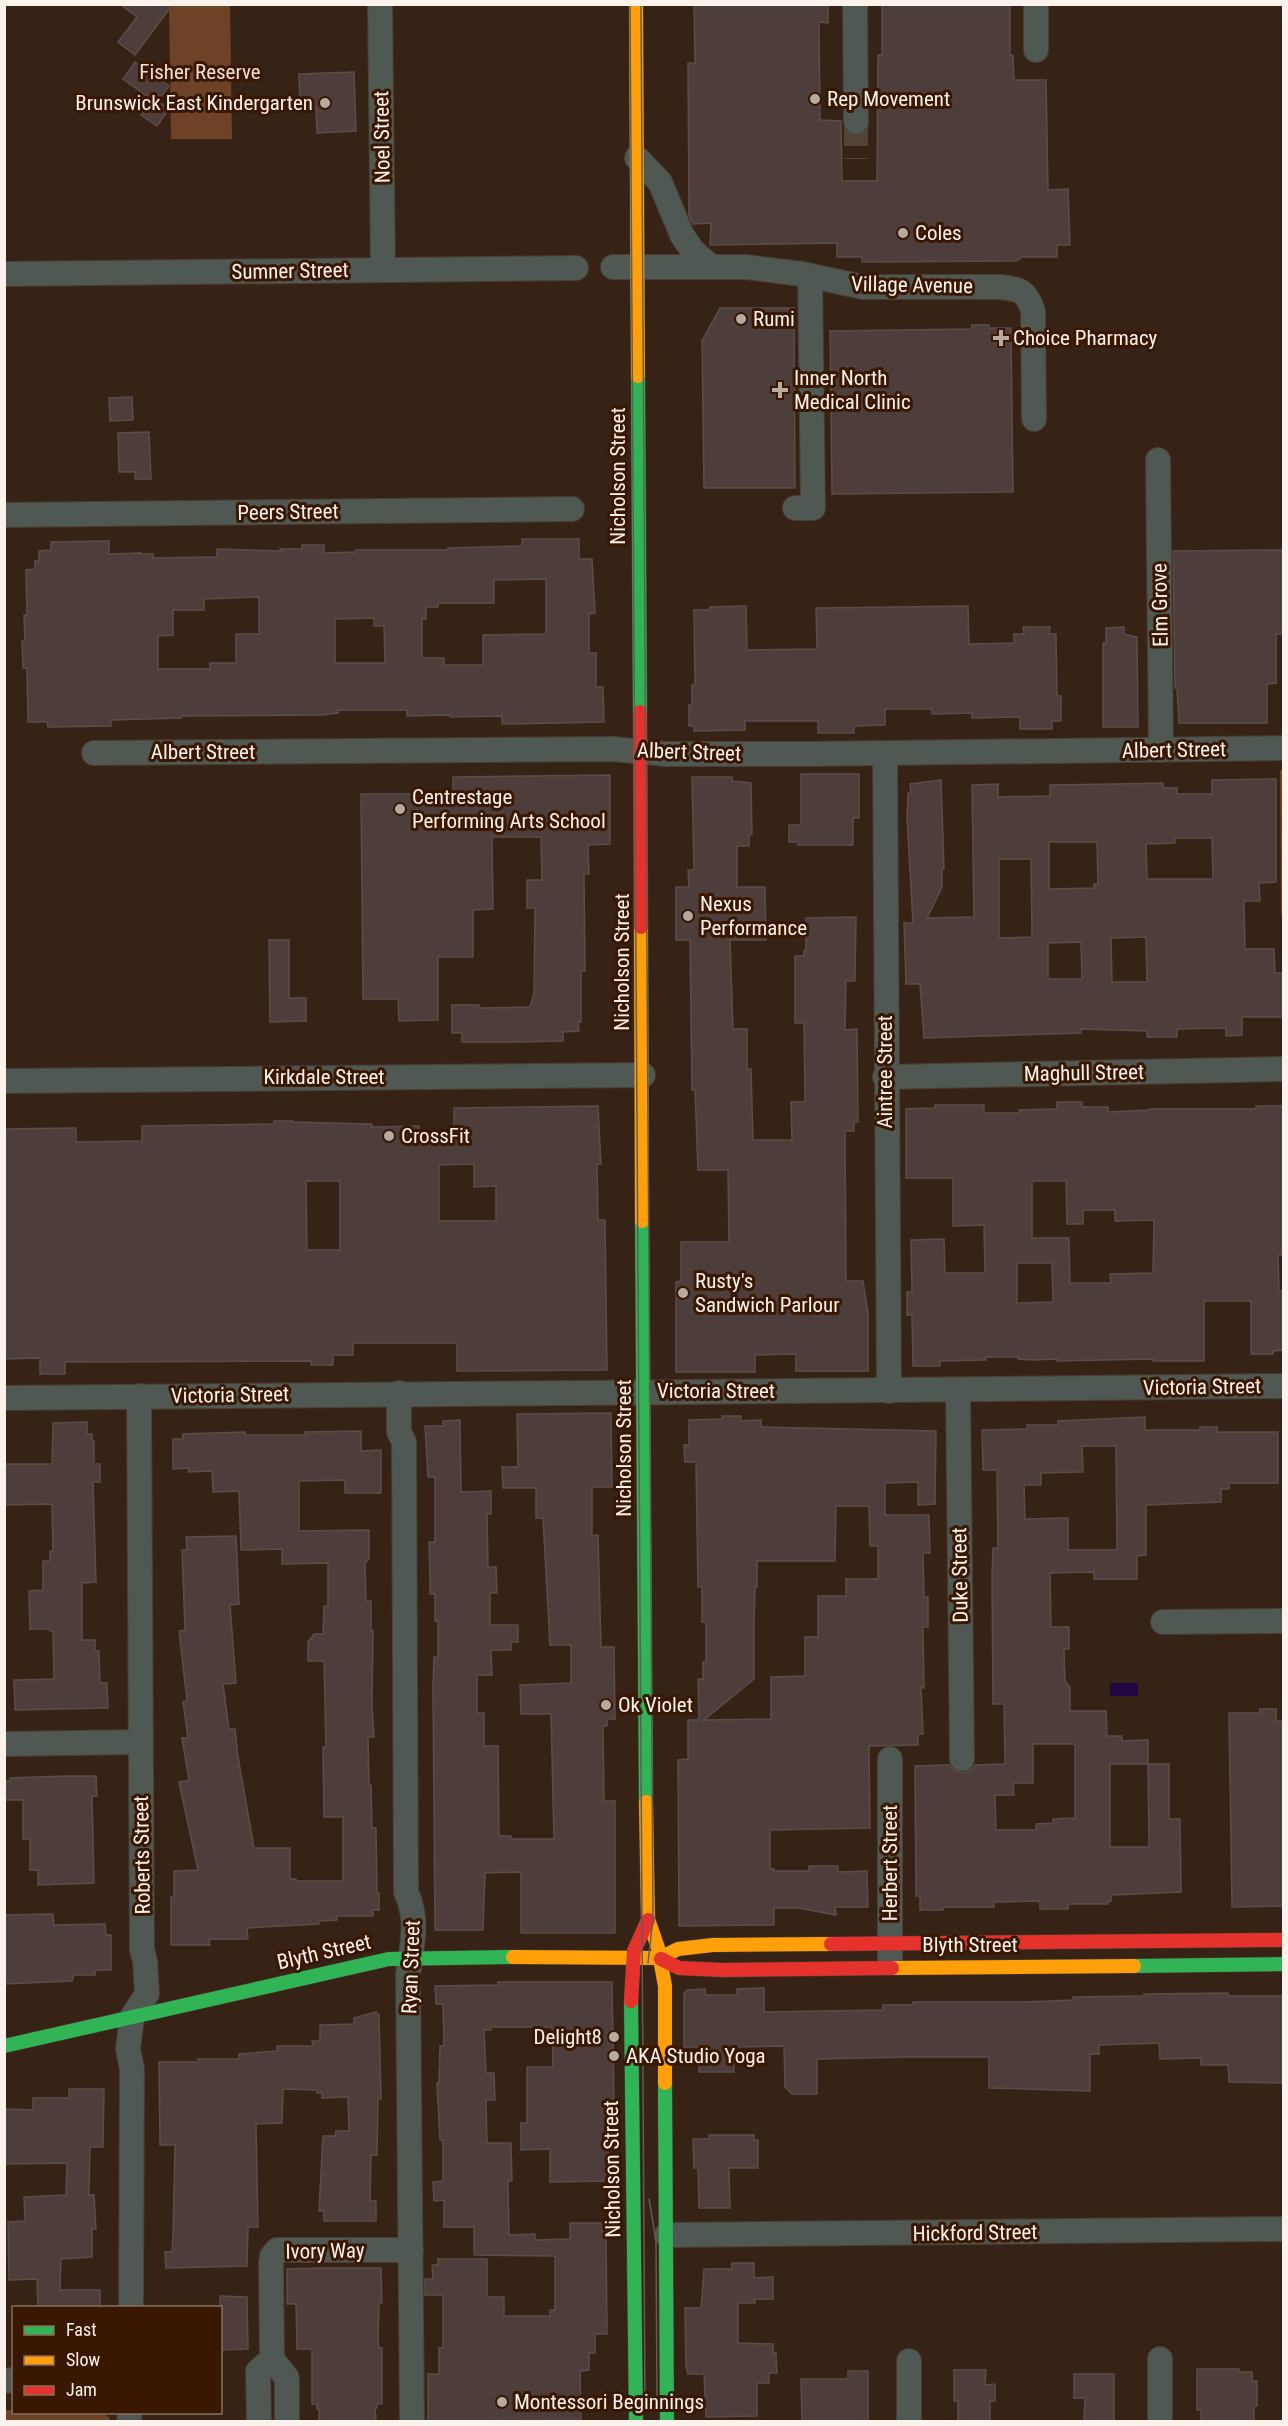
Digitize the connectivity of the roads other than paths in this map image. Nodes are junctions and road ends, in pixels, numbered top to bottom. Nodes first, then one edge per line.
1 (380, 4) edge
2 (636, 4) edge
3 (855, 4) edge
4 (1036, 4) edge
5 (1036, 50) dead end
6 (856, 122) tunnel mouth
7 (637, 159) junction
8 (710, 266) junction
9 (613, 267) dead end
10 (638, 267) junction
11 (576, 268) dead end
12 (383, 270) junction
13 (4, 274) edge
14 (810, 276) junction
15 (1034, 419) dead end
16 (1158, 459) dead end
17 (795, 508) dead end
18 (572, 509) dead end
19 (4, 515) edge
20 (1284, 748) edge
21 (1161, 750) junction
22 (641, 751) junction
23 (94, 753) dead end
24 (885, 753) junction
25 (1284, 1069) edge
26 (643, 1075) junction
27 (885, 1077) junction
28 (4, 1081) edge
29 (1284, 1386) edge
30 (958, 1390) junction
31 (645, 1391) junction
32 (889, 1391) junction
33 (404, 1393) junction
34 (139, 1396) junction
35 (4, 1398) edge
36 (1284, 1621) edge
37 (1163, 1622) dead end
38 (140, 1742) junction
39 (4, 1744) edge
40 (890, 1759) dead end
41 (962, 1759) dead end
42 (648, 1920) junction
43 (1284, 1940) edge
44 (890, 1955) junction
45 (633, 1957) junction
46 (410, 1958) junction
47 (660, 1958) junction
48 (1284, 1964) edge
49 (132, 2017) junction
50 (4, 2046) edge
51 (1284, 2229) edge
52 (666, 2235) junction
53 (411, 2250) junction
54 (131, 2306) edge
55 (272, 2359) junction
56 (1160, 2360) dead end
57 (909, 2361) dead end
58 (259, 2421) edge
59 (287, 2421) edge
60 (412, 2421) edge
61 (636, 2421) edge
62 (667, 2421) edge
63 (909, 2421) edge
64 (1160, 2421) edge

1 - 12 street, Noel Street
2 - 7 main road, Nicholson Street
3 - 6 street
4 - 5 street
7 - 8 street
7 - 10 main road, Nicholson Street
8 - 10 street, Village Avenue
8 - 14 street, Village Avenue
9 - 10 street
10 - 22 main road, Nicholson Street
11 - 12 street, Sumner Street
12 - 13 street, Sumner Street
14 - 15 street, Village Avenue
14 - 17 street
16 - 21 street, Elm Grove
18 - 19 street, Peers Street
20 - 21 street, Albert Street
21 - 24 street, Albert Street
22 - 23 street, Albert Street
22 - 24 street, Albert Street
22 - 26 main road, Nicholson Street
24 - 27 street, Aintree Street
25 - 27 street, Maghull Street
26 - 28 street, Kirkdale Street
26 - 31 main road, Nicholson Street
27 - 32 street, Aintree Street
29 - 30 street, Victoria Street
30 - 32 street, Victoria Street
30 - 41 street, Duke Street
31 - 32 street, Victoria Street
31 - 33 street, Victoria Street
31 - 42 main road, Nicholson Street
33 - 34 street, Victoria Street
33 - 46 street, Ryan Street
34 - 35 street, Victoria Street
34 - 38 street, Roberts Street
36 - 37 street
38 - 39 street
38 - 49 street, Roberts Street
40 - 44 street, Herbert Street
42 - 45 main road, Nicholson Street
42 - 47 main road, Nicholson Street
43 - 44 main road, Blyth Street
44 - 47 main road, Blyth Street
44 - 47 main road, Blyth Street
44 - 48 main road, Blyth Street
45 - 46 main road, Blyth Street
45 - 47 main road, Blyth Street
45 - 61 main road, Nicholson Street
46 - 49 main road, Blyth Street
46 - 53 street, Ryan Street
47 - 52 main road, Nicholson Street
49 - 50 main road, Blyth Street
49 - 54 street, Roberts Street
51 - 52 street, Hickford Street
52 - 62 main road, Nicholson Street
53 - 55 street, Ivory Way
53 - 60 street, Ryan Street
55 - 58 street
55 - 59 street
56 - 64 street
57 - 63 street

